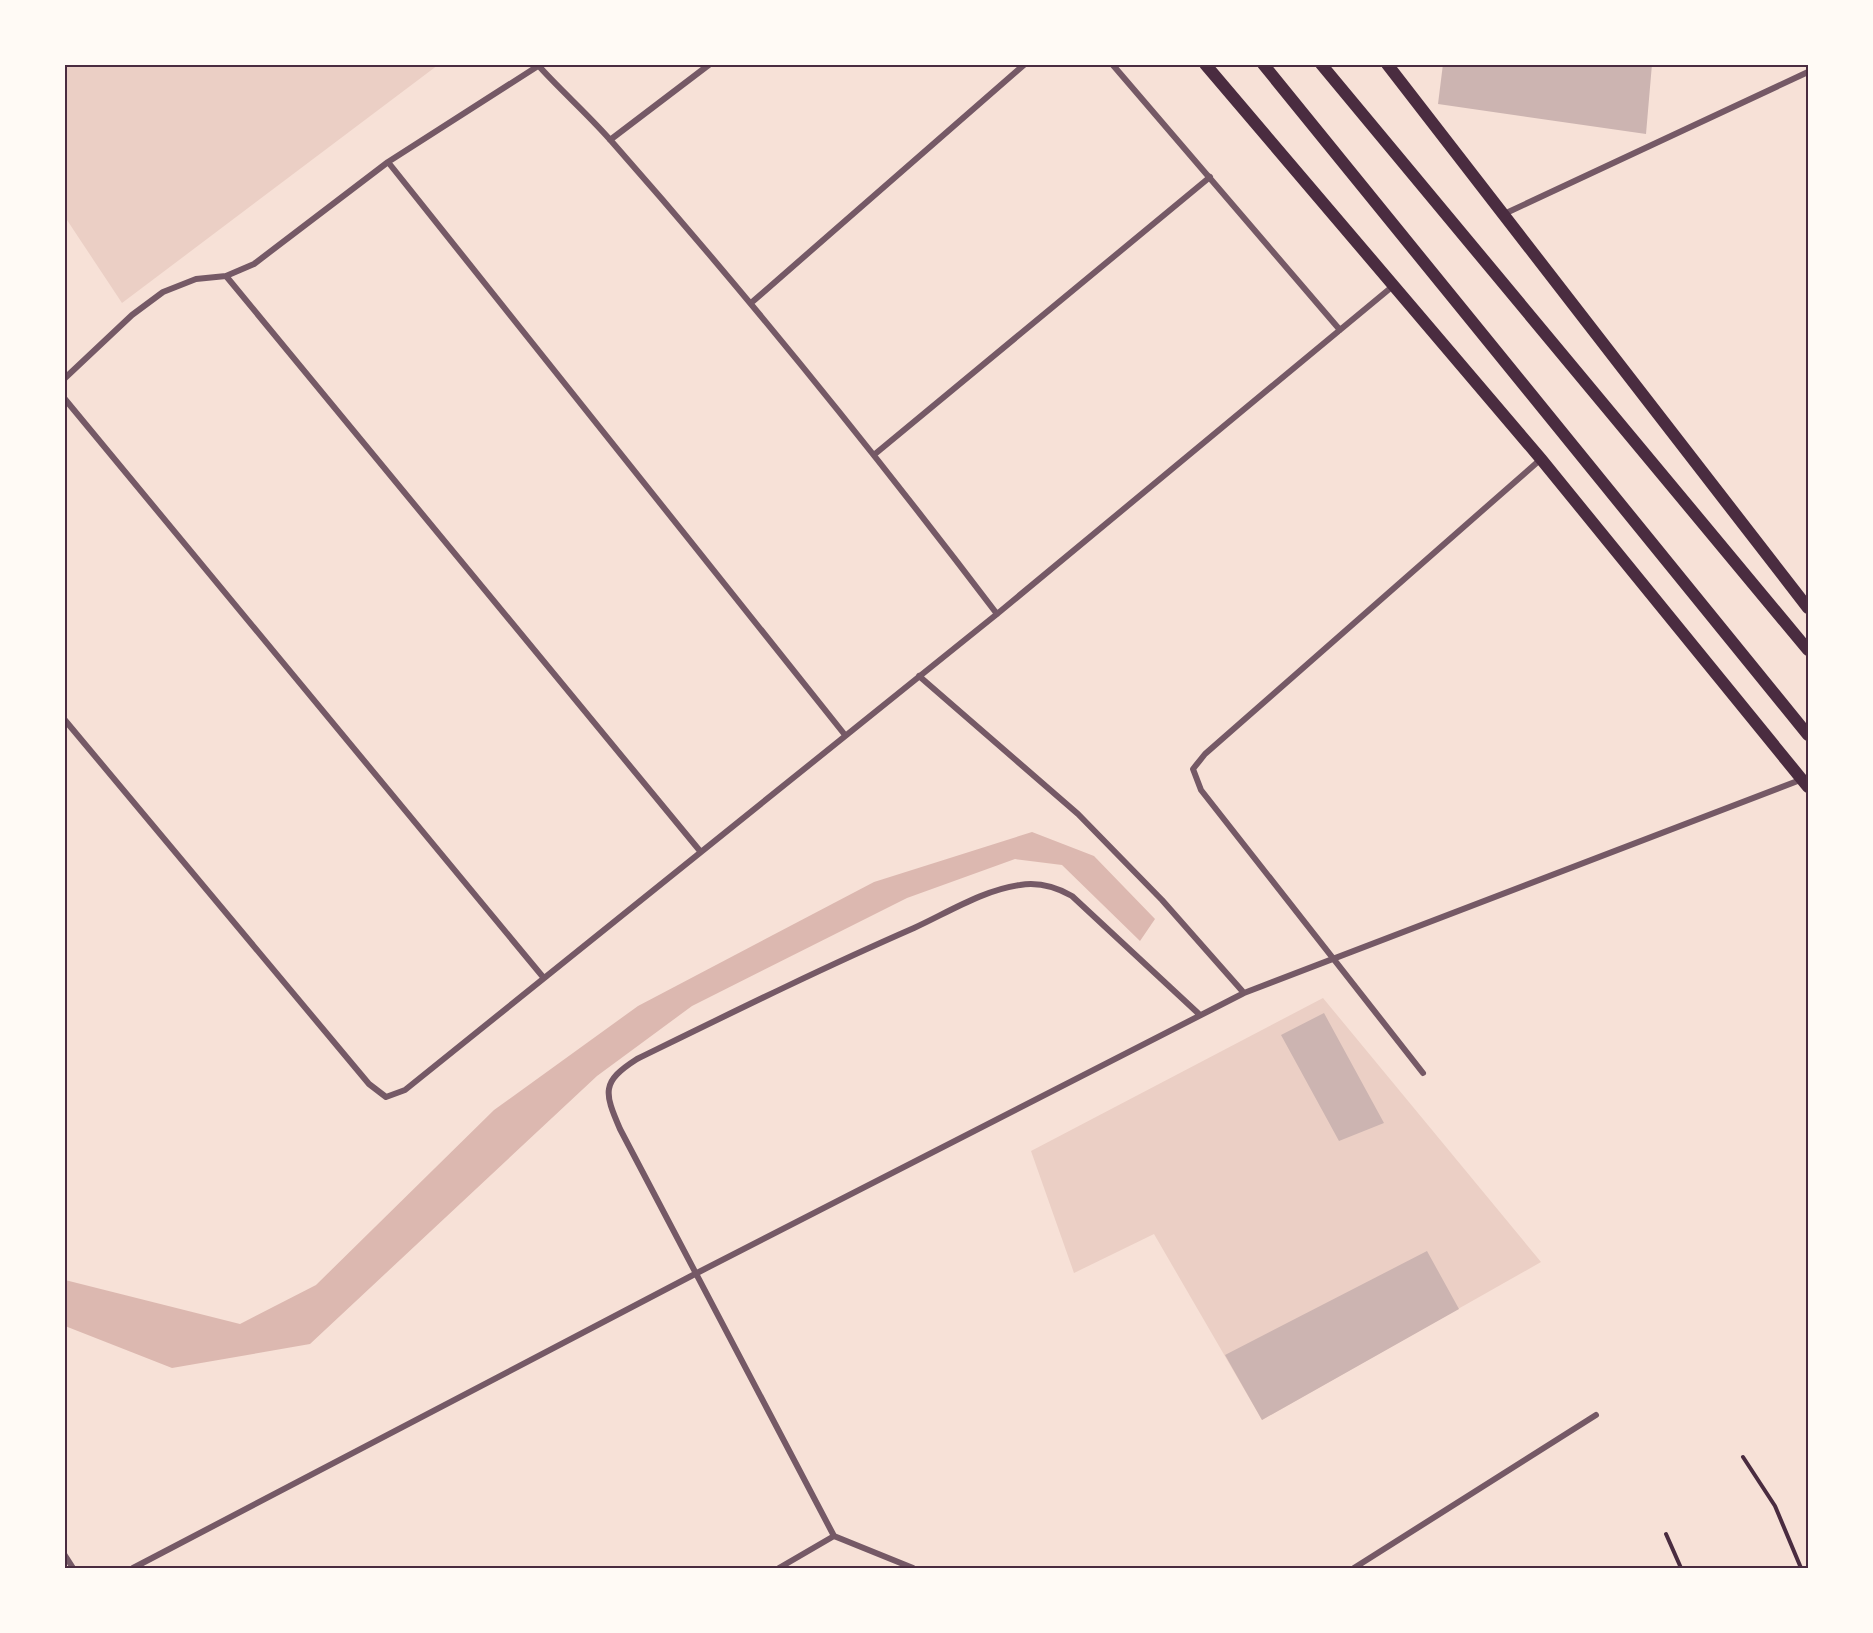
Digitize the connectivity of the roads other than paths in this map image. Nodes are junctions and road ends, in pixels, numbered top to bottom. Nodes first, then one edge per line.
1 (710, 64) edge
2 (1025, 64) edge
3 (1112, 64) edge
4 (1205, 64) edge
5 (1263, 64) edge
6 (1322, 64) edge
7 (1387, 64) edge
8 (537, 65) edge
9 (1809, 72) edge
10 (610, 140) junction
11 (388, 162) junction
12 (1210, 177) junction
13 (1504, 214) junction
14 (226, 276) junction
15 (1393, 286) junction
16 (751, 303) junction
17 (1340, 330) junction
18 (64, 379) edge
19 (64, 398) edge
20 (875, 454) junction
21 (1540, 459) junction
22 (1809, 608) edge
23 (997, 614) junction
24 (1809, 651) edge
25 (919, 676) junction
26 (64, 719) edge
27 (1805, 731) edge
28 (845, 735) junction
29 (1806, 781) edge
30 (700, 851) junction
31 (1332, 957) junction
32 (543, 977) junction
33 (1244, 993) junction
34 (1200, 1015) junction
35 (1423, 1073) dead end
36 (695, 1274) junction
37 (1596, 1415) dead end
38 (834, 1536) junction
39 (64, 1554) edge
40 (73, 1569) edge
41 (133, 1569) edge
42 (779, 1569) edge
43 (914, 1569) edge
44 (1354, 1569) edge

1 - 10 street
2 - 16 street
3 - 12 street
4 - 15 main road
5 - 27 main road
6 - 24 main road
7 - 13 main road
8 - 10 street
8 - 11 street
9 - 13 street
10 - 16 street
11 - 14 street
11 - 28 street
12 - 17 street
12 - 20 street
13 - 22 main road
14 - 18 street
14 - 30 street
15 - 17 street
15 - 21 main road
16 - 20 street
17 - 23 street
19 - 32 street
20 - 23 street
21 - 29 main road
21 - 31 street
23 - 25 street
25 - 28 street
25 - 33 street
26 - 32 street
28 - 30 street
29 - 31 street
30 - 32 street
31 - 33 street
31 - 35 street
33 - 34 street
34 - 36 street
34 - 36 street
36 - 38 street
36 - 41 street
37 - 44 street
38 - 42 street
38 - 43 street
39 - 40 street

